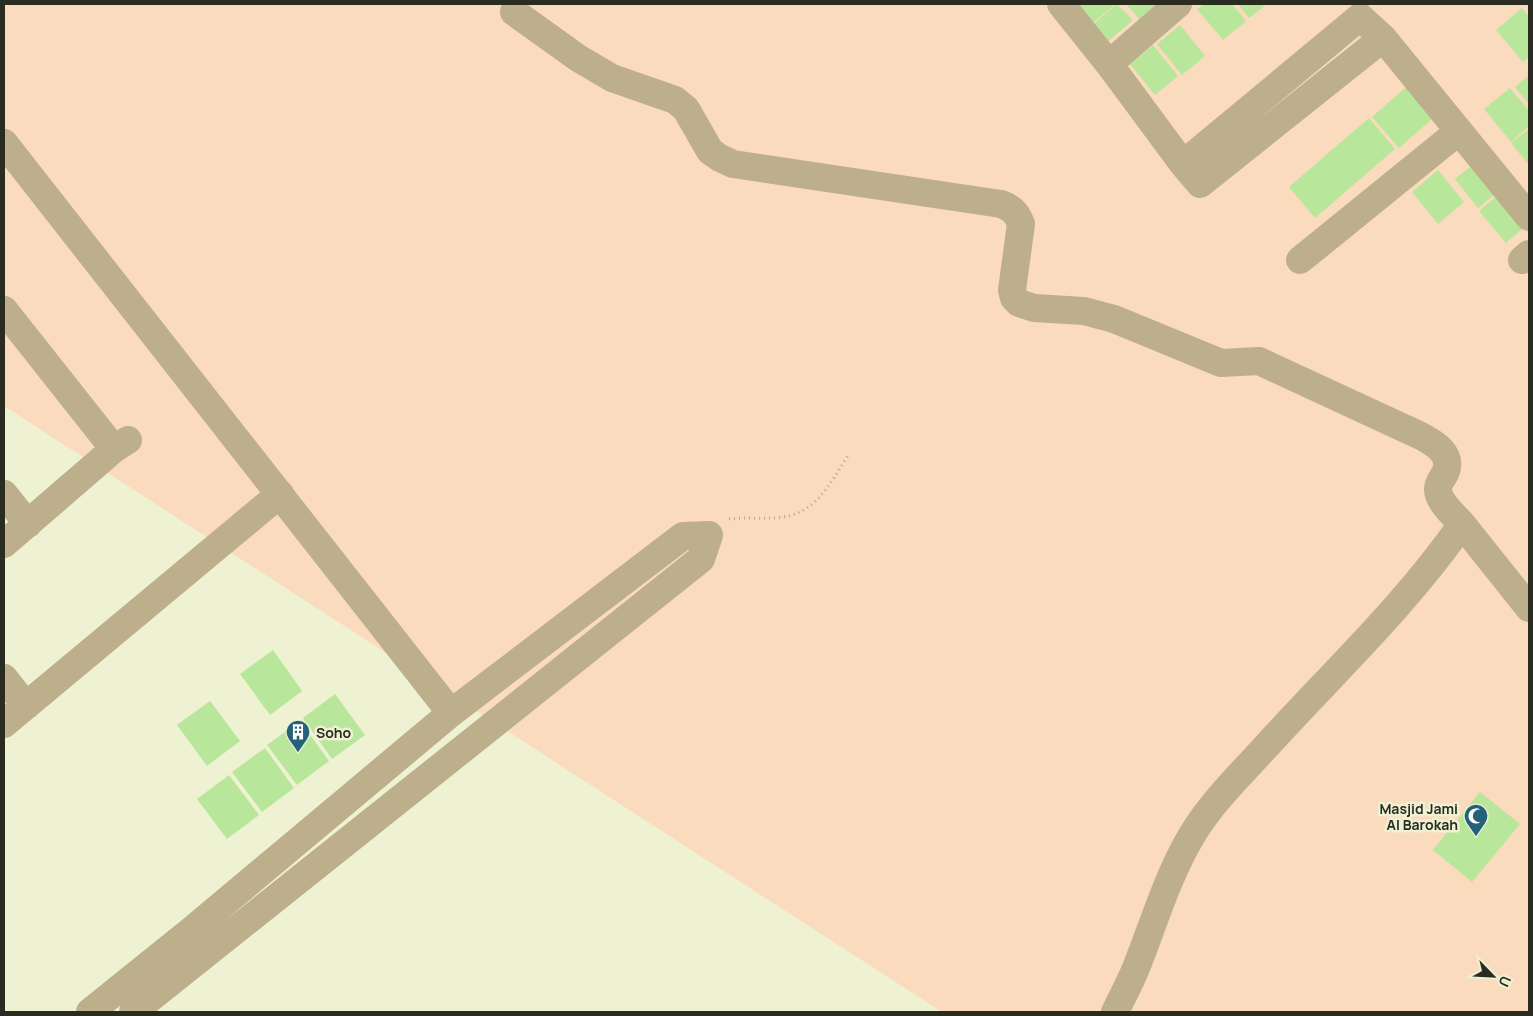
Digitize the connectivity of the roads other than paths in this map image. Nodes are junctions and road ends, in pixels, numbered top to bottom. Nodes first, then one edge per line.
1 (1061, 4) edge
2 (1178, 4) edge
3 (514, 12) dead end
4 (1109, 64) junction
5 (1460, 131) junction
6 (4, 143) edge
7 (1529, 217) edge
8 (1300, 260) dead end
9 (4, 310) edge
10 (4, 494) edge
11 (280, 494) junction
12 (28, 524) junction
13 (1462, 524) junction
14 (4, 544) edge
15 (1529, 608) edge
16 (4, 678) edge
17 (26, 706) junction
18 (451, 713) junction
19 (4, 724) edge
20 (90, 1012) edge
21 (133, 1012) edge
22 (1115, 1012) edge

1 - 4 street
2 - 4 street
3 - 13 street
4 - 5 street
5 - 7 street
5 - 8 street
6 - 11 street
9 - 12 street
10 - 12 street
11 - 17 street
11 - 18 street
12 - 14 street
13 - 15 street
13 - 22 street
16 - 17 street
17 - 19 street
18 - 20 street
18 - 21 street

